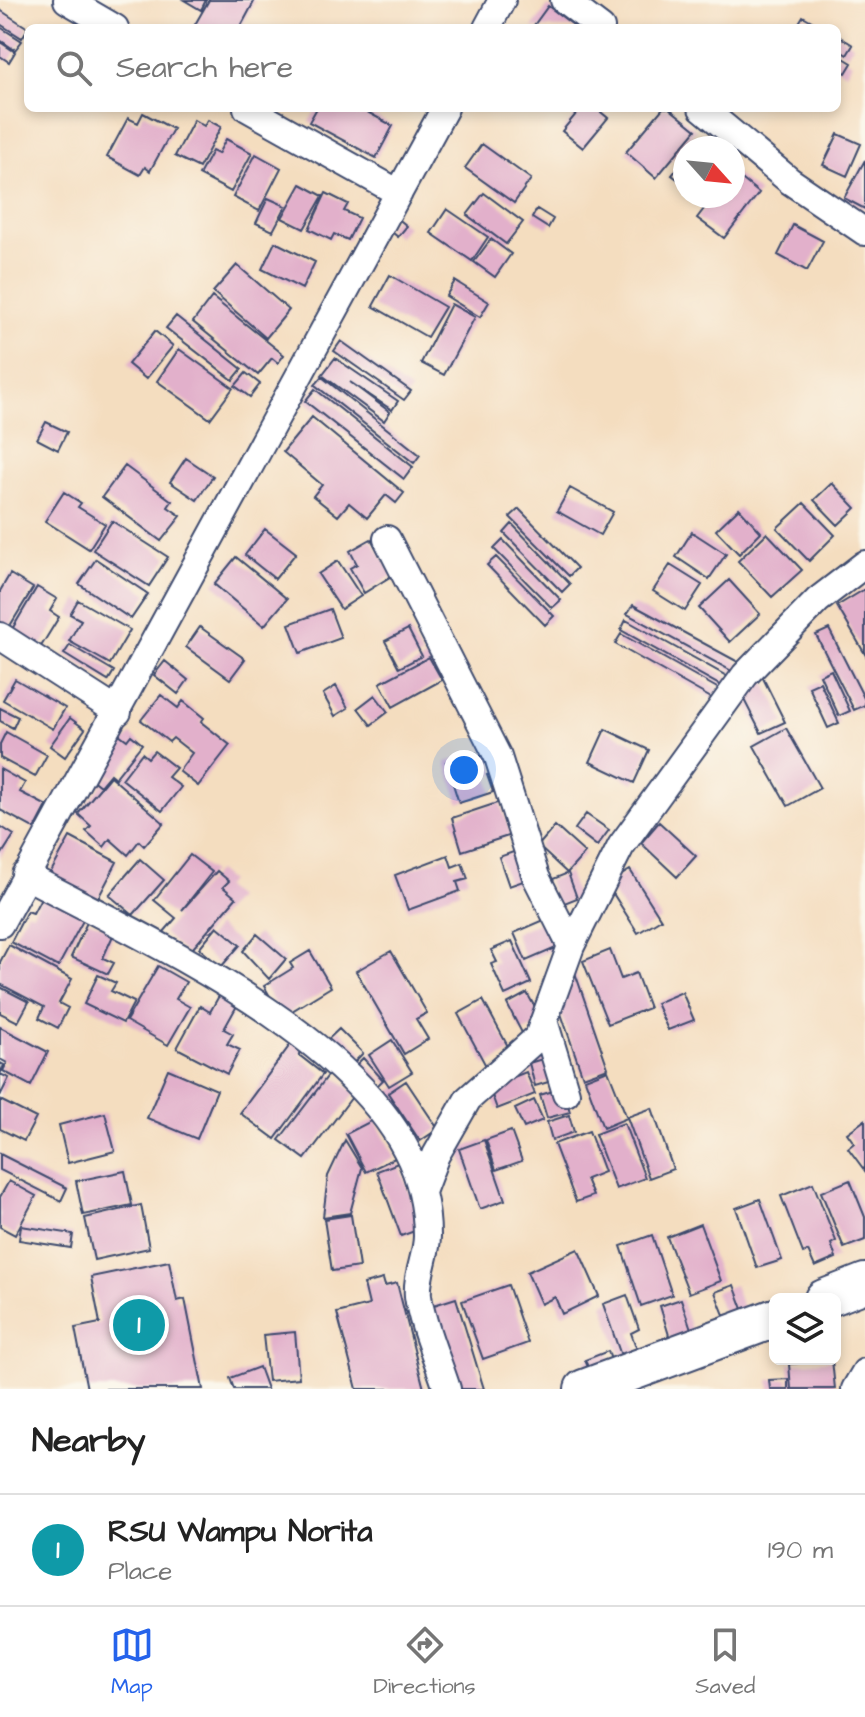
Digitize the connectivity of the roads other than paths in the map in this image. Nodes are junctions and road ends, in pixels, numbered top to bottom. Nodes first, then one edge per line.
1 (67, 0) edge
2 (502, 0) edge
3 (564, 0) edge
4 (108, 24) edge
5 (489, 24) edge
6 (596, 24) edge
7 (254, 112) edge
8 (443, 112) edge
9 (707, 112) edge
10 (399, 193) junction
11 (865, 232) edge
12 (387, 539) dead end
13 (865, 564) edge
14 (0, 636) edge
15 (118, 712) junction
16 (25, 875) junction
17 (0, 924) edge
18 (571, 946) junction
19 (545, 1024) junction
20 (566, 1093) dead end
21 (422, 1192) junction
22 (865, 1283) edge
23 (839, 1293) edge
24 (769, 1320) edge
25 (865, 1372) edge
26 (447, 1389) edge
27 (584, 1389) edge
28 (855, 1389) edge

1 - 4 street
2 - 5 street
3 - 6 street
7 - 10 street
8 - 10 street
9 - 11 street
10 - 15 street
12 - 18 street
13 - 18 street
14 - 15 street
15 - 16 street
16 - 17 street
16 - 21 street
18 - 19 street
19 - 20 street
19 - 21 street
21 - 26 street
22 - 23 highway
24 - 27 highway
25 - 28 street

